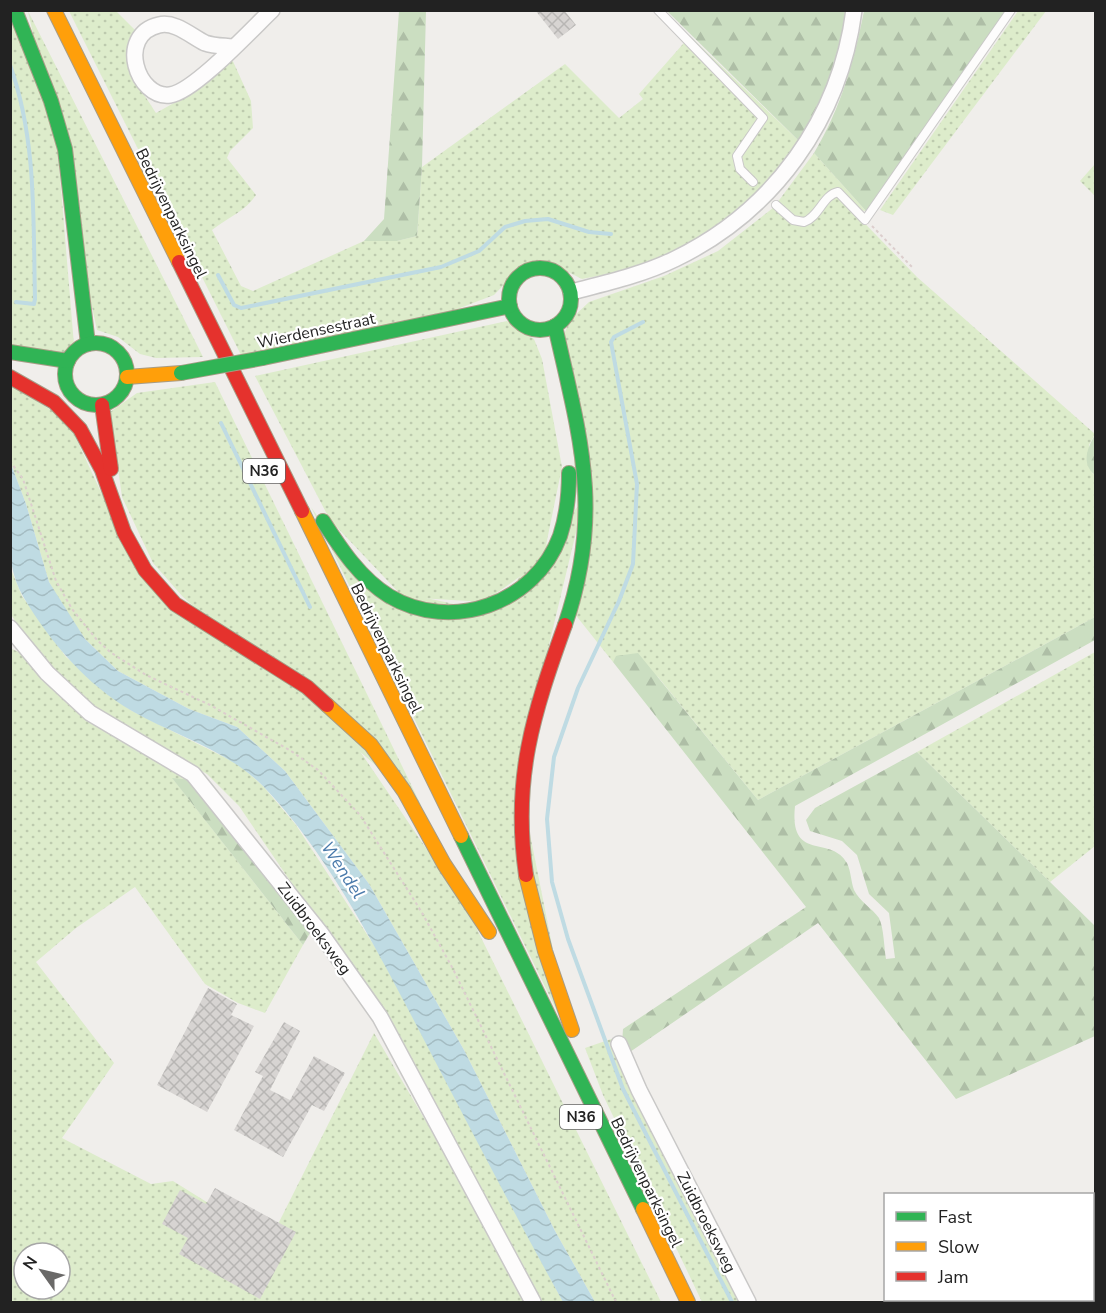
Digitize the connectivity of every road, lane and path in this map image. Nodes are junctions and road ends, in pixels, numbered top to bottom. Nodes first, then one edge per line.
1 (15, 10) edge
2 (54, 10) edge
3 (272, 10) edge
4 (658, 10) edge
5 (854, 10) edge
6 (1011, 10) edge
7 (232, 47) junction
8 (753, 183) dead end
9 (776, 205) dead end
10 (865, 220) junction
11 (912, 267) dead end
12 (571, 292) junction
13 (194, 294) junction
14 (510, 306) junction
15 (555, 327) junction
16 (538, 330) junction
17 (88, 344) junction
18 (543, 344) dead end
19 (10, 351) edge
20 (209, 358) dead end
21 (68, 362) junction
22 (10, 369) edge
23 (31, 372) dead end
24 (10, 376) edge
25 (49, 376) dead end
26 (128, 377) junction
27 (65, 379) junction
28 (220, 379) dead end
29 (102, 405) junction
30 (566, 451) dead end
31 (10, 460) edge
32 (115, 501) junction
33 (11, 632) edge
34 (422, 794) dead end
35 (619, 1044) dead end
36 (599, 1121) junction
37 (533, 1302) edge
38 (616, 1302) edge
39 (688, 1302) edge
40 (748, 1302) edge

1 - 17 main road
2 - 13 main road, Bedrijvenparksingel / N36
3 - 7 street
4 - 8 lane
5 - 12 street
6 - 10 lane
7 - 7 street
9 - 10 lane
10 - 11 path
12 - 14 main road
12 - 15 main road
13 - 30 main road, N36
13 - 36 main road, Bedrijvenparksingel / N36
14 - 16 main road
14 - 26 main road, Wierdensestraat, bridge
15 - 16 main road
15 - 36 main road, N36
16 - 18 main road
17 - 21 main road
17 - 26 main road
19 - 21 main road
20 - 28 main road
21 - 27 main road
22 - 23 main road
24 - 32 main road
25 - 27 main road
26 - 29 main road
27 - 29 main road
29 - 32 main road
31 - 38 path
32 - 34 main road
33 - 37 street, Zuidbroeksweg
35 - 40 street, Zuidbroeksweg
36 - 39 main road, Bedrijvenparksingel / N36

